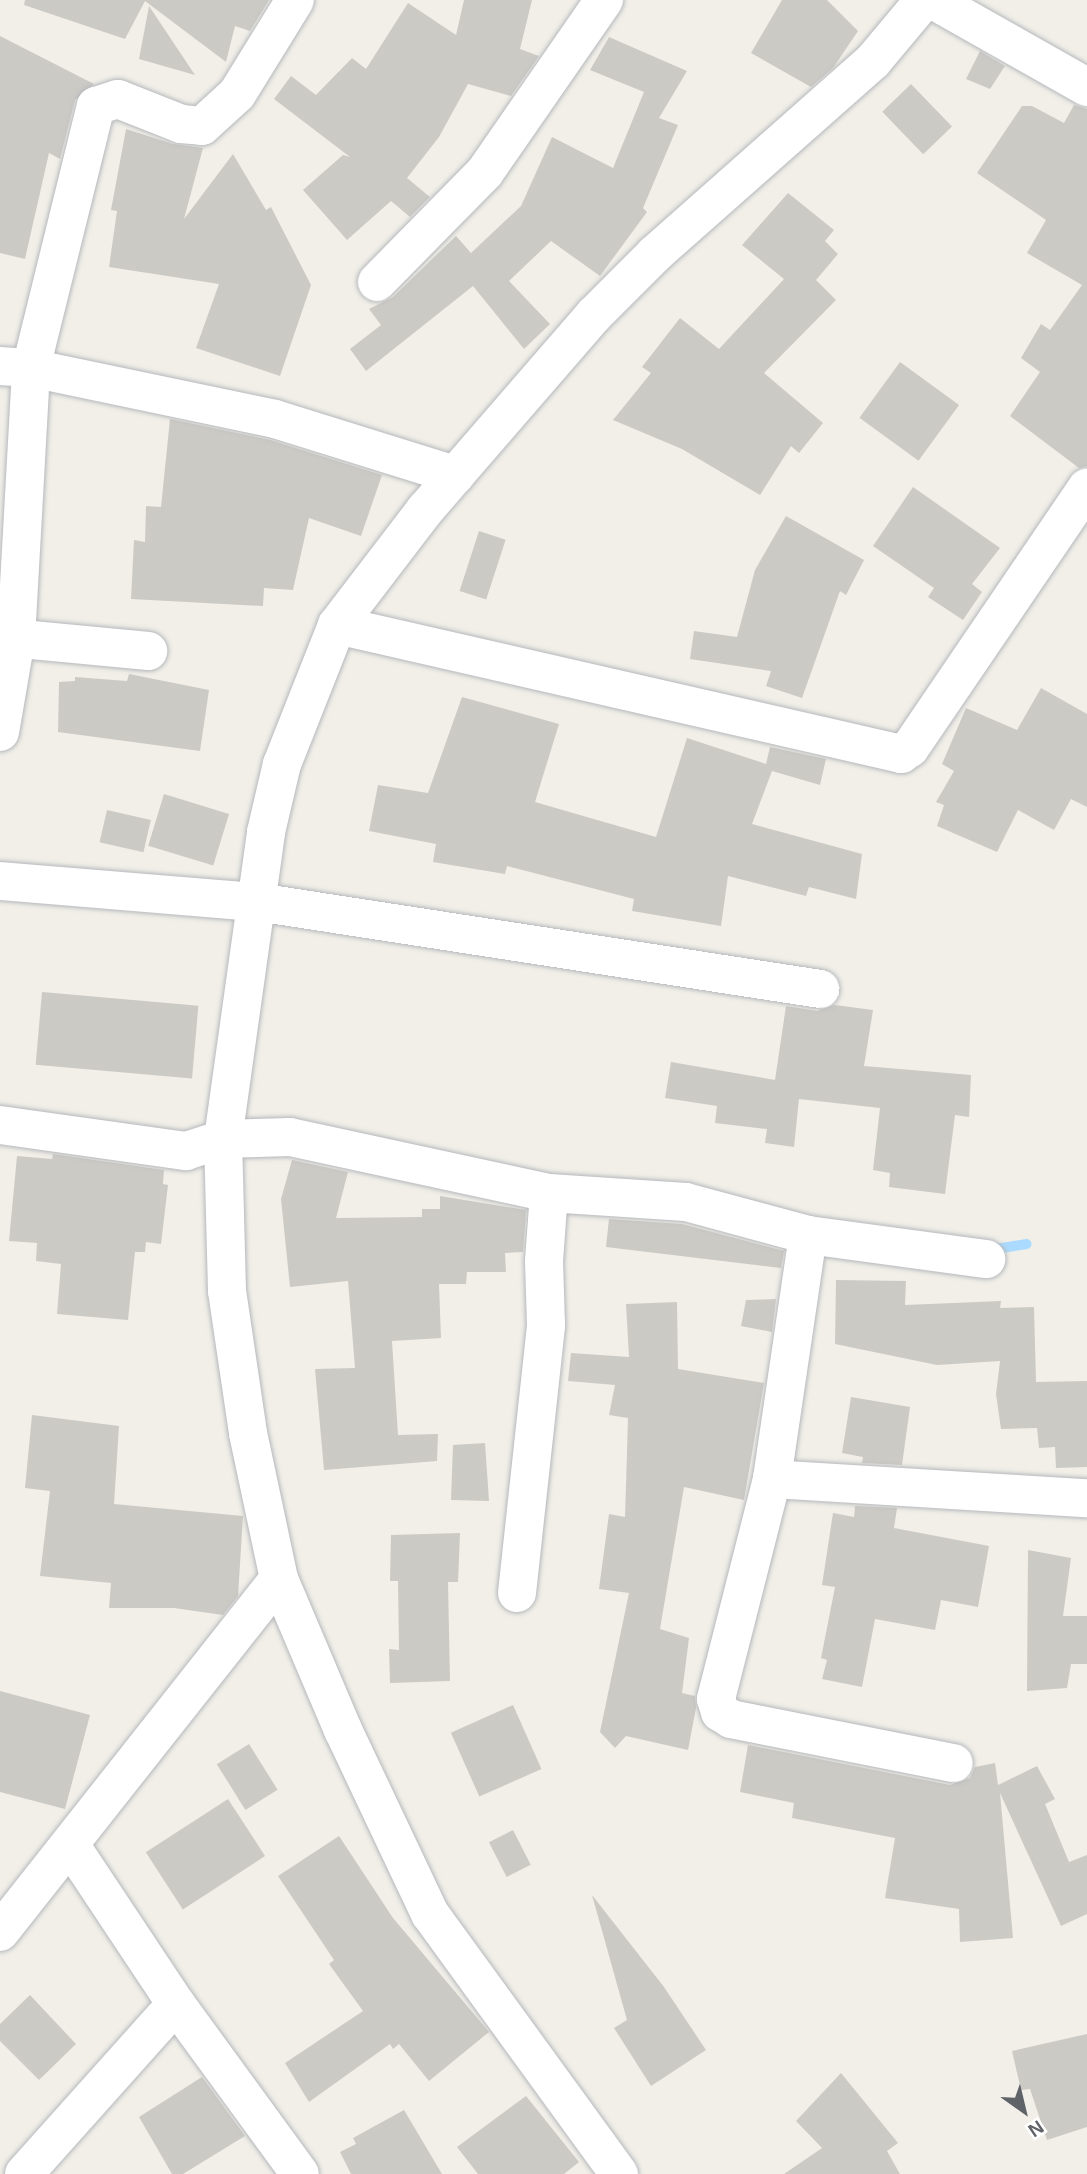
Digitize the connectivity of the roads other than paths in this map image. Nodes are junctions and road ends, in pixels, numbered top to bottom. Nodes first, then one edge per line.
1 (295, 0) edge
2 (604, 0) edge
3 (923, 0) edge
4 (933, 0) edge
5 (1087, 87) edge
6 (377, 282) dead end
7 (15, 367) edge
8 (455, 475) junction
9 (1087, 488) edge
10 (337, 625) junction
11 (8, 638) edge
12 (148, 651) dead end
13 (0, 732) edge
14 (0, 881) edge
15 (257, 902) junction
16 (820, 989) dead end
17 (0, 1125) edge
18 (223, 1139) junction
19 (549, 1193) junction
20 (808, 1235) junction
21 (986, 1259) dead end
22 (772, 1479) junction
23 (1087, 1498) edge
24 (279, 1579) junction
25 (517, 1592) dead end
26 (954, 1763) dead end
27 (71, 1846) junction
28 (0, 1932) edge
29 (176, 2004) junction
30 (24, 2174) edge
31 (300, 2174) edge
32 (619, 2174) edge

1 - 7 street
2 - 6 street
3 - 8 street
4 - 5 street
7 - 8 street
7 - 11 street
8 - 10 street
9 - 10 street
10 - 15 street
11 - 12 street
11 - 13 street
14 - 15 street
15 - 16 street
15 - 18 street
17 - 18 street
18 - 19 street
18 - 24 street
19 - 20 street
19 - 25 street
20 - 21 street
20 - 22 street
22 - 23 street
22 - 26 street
24 - 27 street
24 - 32 street
27 - 28 street
27 - 29 street
29 - 30 street
29 - 31 street

